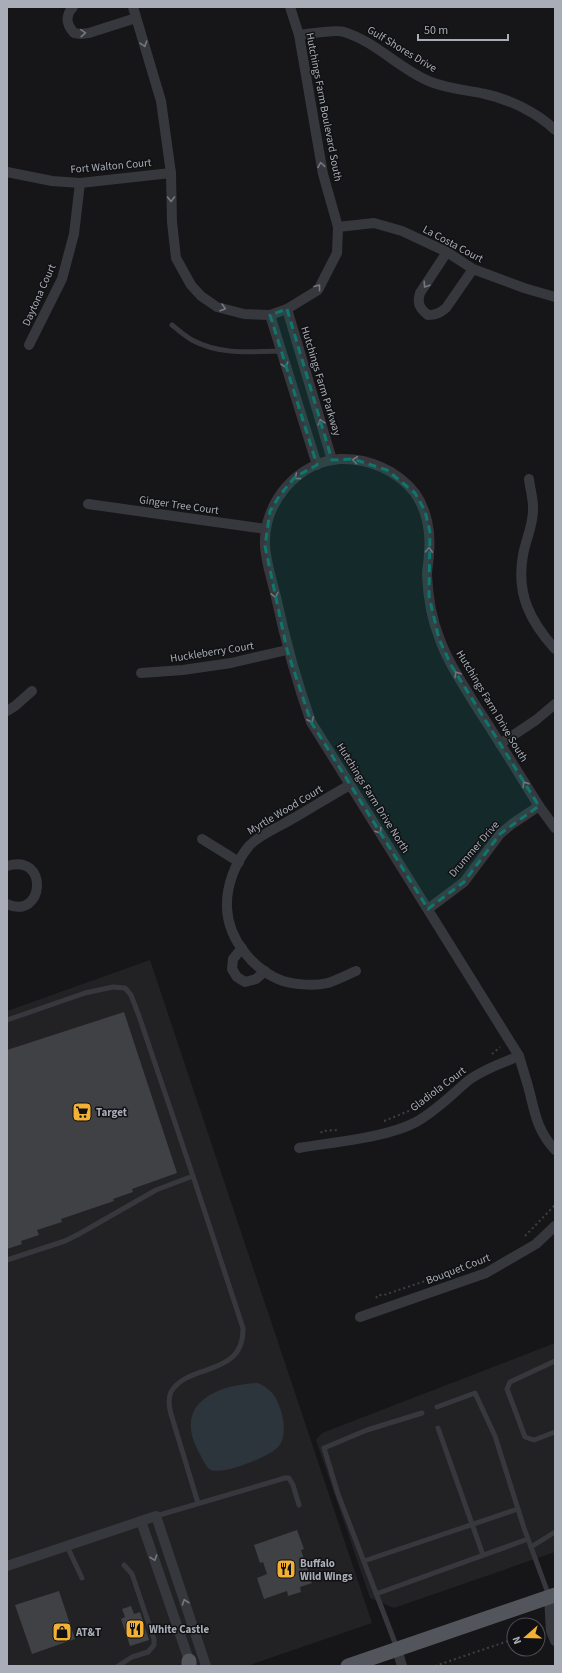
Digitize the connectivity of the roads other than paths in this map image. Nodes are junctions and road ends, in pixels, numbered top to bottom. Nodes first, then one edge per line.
1 (74, 7) edge
2 (132, 7) edge
3 (290, 7) edge
4 (136, 18) junction
5 (299, 35) junction
6 (555, 130) edge
7 (7, 172) edge
8 (171, 173) junction
9 (80, 183) junction
10 (338, 227) junction
11 (447, 252) junction
12 (472, 269) junction
13 (555, 297) edge
14 (286, 309) junction
15 (270, 315) junction
16 (172, 325) dead end
17 (28, 345) dead end
18 (281, 351) junction
19 (332, 460) junction
20 (317, 465) junction
21 (529, 479) dead end
22 (88, 504) dead end
23 (266, 529) junction
24 (555, 649) edge
25 (287, 650) junction
26 (141, 673) dead end
27 (32, 691) dead end
28 (555, 704) edge
29 (7, 711) edge
30 (500, 744) junction
31 (350, 784) junction
32 (539, 806) junction
33 (555, 828) edge
34 (202, 839) dead end
35 (239, 862) junction
36 (7, 866) edge
37 (7, 904) edge
38 (428, 909) junction
39 (242, 948) junction
40 (356, 971) dead end
41 (265, 972) junction
42 (7, 1020) edge
43 (519, 1056) junction
44 (299, 1148) dead end
45 (555, 1150) edge
46 (192, 1176) junction
47 (555, 1226) edge
48 (7, 1260) edge
49 (360, 1317) dead end
50 (555, 1361) edge
51 (437, 1407) dead end
52 (422, 1413) dead end
53 (438, 1428) dead end
54 (555, 1432) edge
55 (198, 1503) junction
56 (299, 1505) dead end
57 (518, 1509) junction
58 (156, 1516) junction
59 (141, 1521) junction
60 (472, 1524) junction
61 (555, 1532) edge
62 (528, 1539) junction
63 (66, 1546) junction
64 (531, 1547) junction
65 (483, 1555) junction
66 (364, 1561) junction
67 (7, 1566) edge
68 (124, 1566) dead end
69 (82, 1578) dead end
70 (376, 1594) junction
71 (553, 1600) edge
72 (555, 1641) edge
73 (397, 1649) junction
74 (190, 1664) edge
75 (118, 1666) edge
76 (206, 1666) edge
77 (348, 1666) edge
78 (402, 1666) edge

1 -> 4 street
2 - 4 street
3 - 5 street, Hutchings Farm Boulevard South
4 -> 8 street
5 - 6 street, Gulf Shores Drive
10 -> 5 street, Hutchings Farm Boulevard South
7 - 9 street, Fort Walton Court
8 - 9 street, Fort Walton Court
8 -> 15 street
9 - 17 street, Daytona Court
10 - 11 street, La Costa Court
14 -> 10 street, Hutchings Farm Boulevard South
11 - 12 street, La Costa Court
11 -> 12 street
12 - 13 street, La Costa Court
14 - 15 street, Hutchings Farm Boulevard South
19 -> 14 street, Hutchings Farm Parkway
15 - 18 street
16 - 18 lane
18 -> 20 street
19 - 20 street, Hutchings Farm Drive North
30 -> 19 street, Hutchings Farm Drive South
20 -> 23 street, Hutchings Farm Drive North
21 - 24 street
22 - 23 street, Ginger Tree Court
23 -> 25 street, Hutchings Farm Drive North
25 - 26 street, Huckleberry Court
25 -> 31 street, Hutchings Farm Drive North
27 - 29 street
28 - 30 street
32 -> 30 street, Hutchings Farm Drive South
31 - 35 street, Myrtle Wood Court
31 -> 38 street, Hutchings Farm Drive North
32 - 33 street, Hutchings Farm Drive South
32 - 38 street, Drummer Drive
34 - 35 street
35 - 39 street, Myrtle Wood Court
36 - 37 street
38 - 43 street, Hutchings Farm Drive North
39 - 41 street, Myrtle Wood Court
39 - 41 street
40 - 41 street, Myrtle Wood Court
42 - 46 lane
43 - 44 street, Gladiola Court
43 - 45 street, Hutchings Farm Drive North
46 - 48 lane
46 - 55 lane
47 - 49 street, Bouquet Court
50 - 54 lane
51 - 57 lane
52 - 66 lane
53 - 60 lane
55 - 56 lane
55 - 58 lane
57 - 60 lane
57 - 62 lane
58 - 59 street
76 -> 58 street
59 - 63 street
59 -> 74 street
60 - 65 lane
60 - 66 lane
61 - 64 lane
62 - 64 lane
62 - 65 lane
63 - 67 street
63 - 69 lane
64 - 71 lane
65 - 70 lane
66 - 70 lane
68 - 75 lane
70 - 73 lane
71 - 72 street
71 - 73 main road
73 - 77 main road
73 - 78 street

